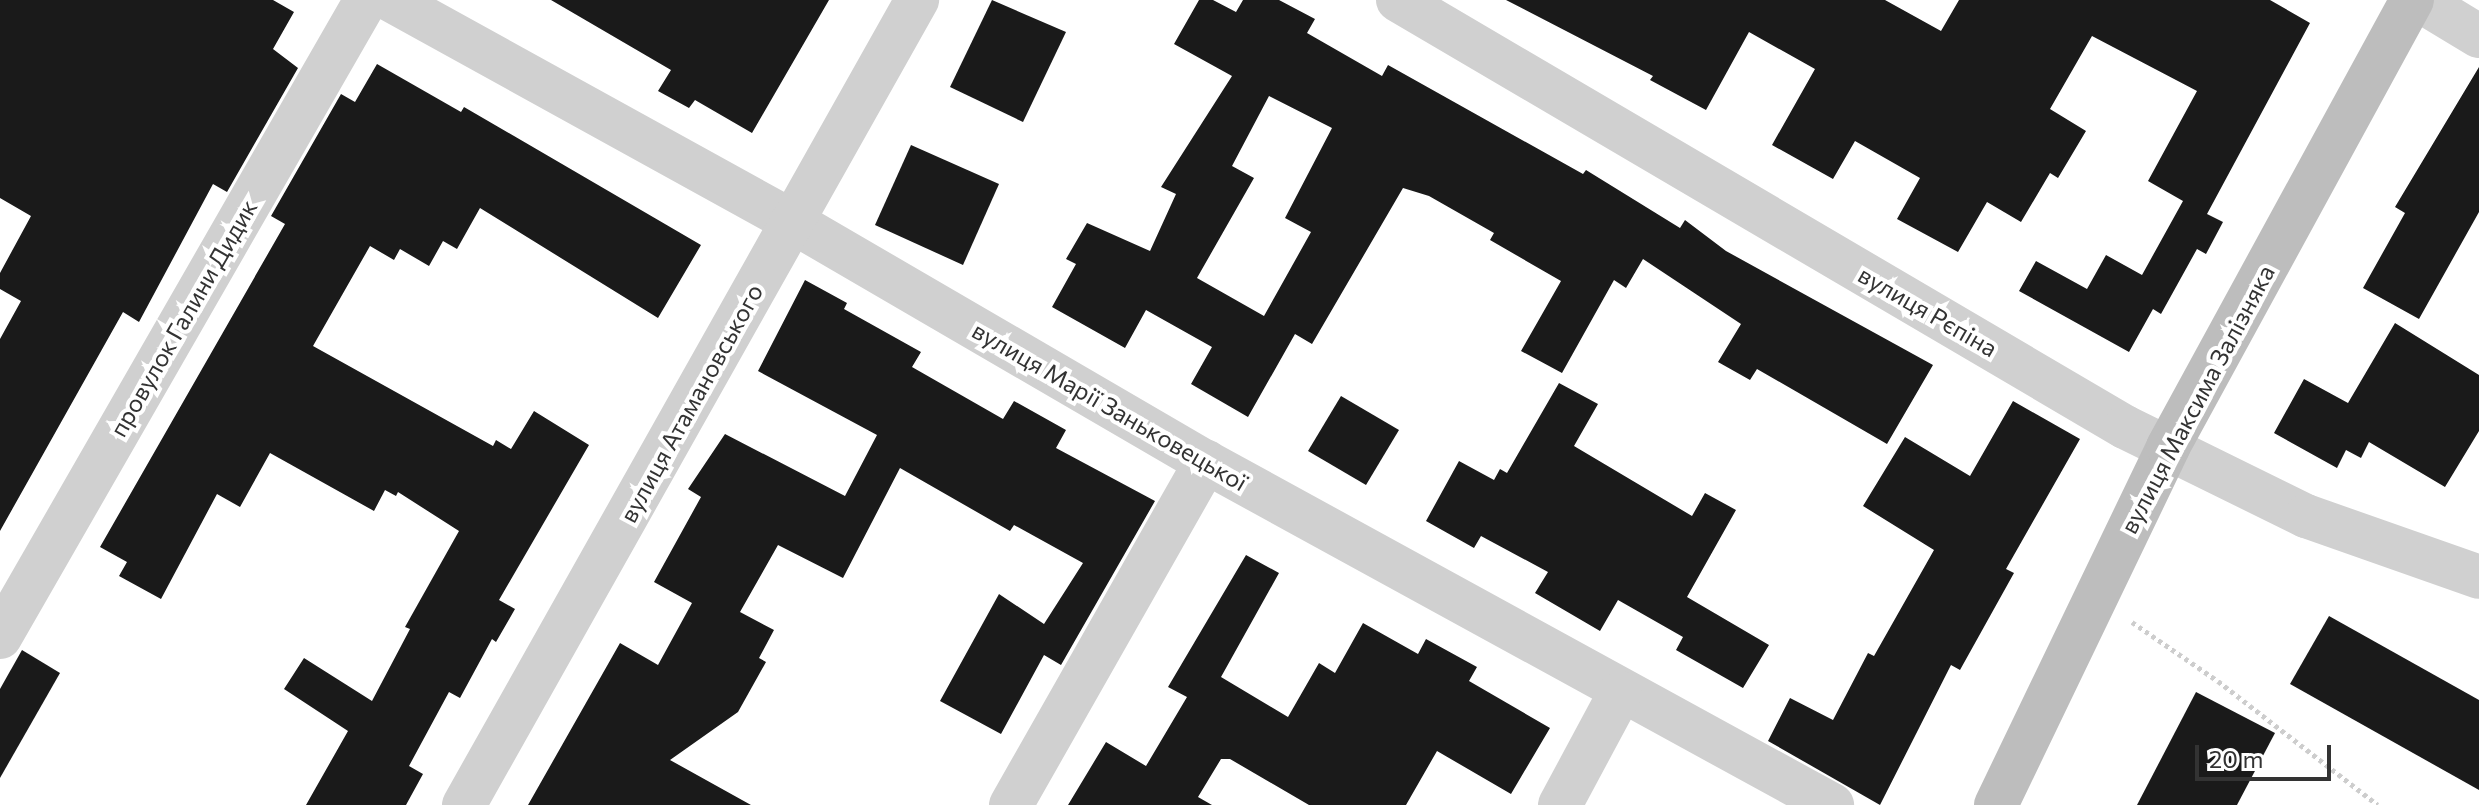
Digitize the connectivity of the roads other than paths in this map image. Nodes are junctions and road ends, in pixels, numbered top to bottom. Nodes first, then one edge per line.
1 (366, 0) edge
2 (391, 0) edge
3 (917, 0) edge
4 (1398, 0) edge
5 (2412, 0) edge
6 (2419, 0) edge
7 (2479, 36) edge
8 (793, 222) junction
9 (2168, 447) junction
10 (1206, 462) junction
11 (2479, 577) edge
12 (0, 637) edge
13 (1620, 693) junction
14 (2006, 798) edge
15 (464, 805) edge
16 (1011, 805) edge
17 (1560, 805) edge
18 (1832, 805) edge

1 - 12 street, провулок Галини Дидик
2 - 8 street, вулиця Марії Заньковецької
3 - 8 street, вулиця Атамановського
4 - 9 street, вулиця Рєпіна
5 - 9 main road, вулиця Максима Залізняка
6 - 7 street
8 - 10 street, вулиця Марії Заньковецької
8 - 15 street, вулиця Атамановського
9 - 11 street, вулиця Рєпіна
9 - 14 main road, вулиця Максима Залізняка
10 - 13 street, вулиця Марії Заньковецької
10 - 16 street
13 - 17 street
13 - 18 street, вулиця Марії Заньковецької

